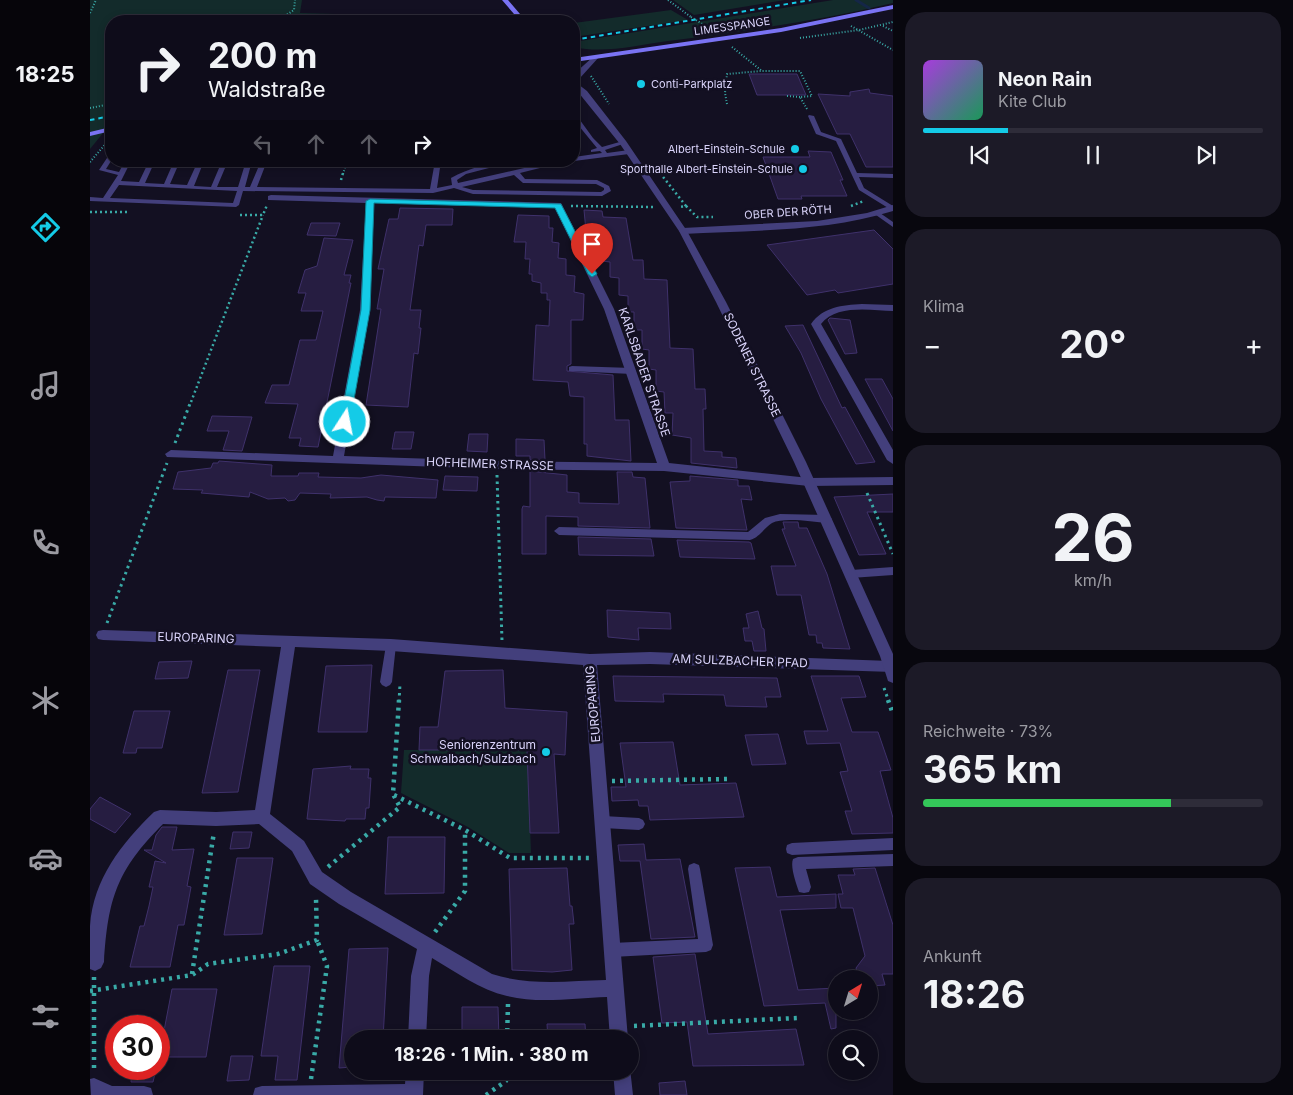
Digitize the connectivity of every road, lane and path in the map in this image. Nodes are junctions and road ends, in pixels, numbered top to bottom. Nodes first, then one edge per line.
1 (96, 0) edge
2 (295, 0) edge
3 (505, 0) edge
4 (668, 0) edge
5 (680, 0) edge
6 (674, 4) junction
7 (893, 7) edge
8 (893, 11) edge
9 (90, 13) edge
10 (870, 13) junction
11 (286, 15) edge
12 (518, 15) edge
13 (893, 22) edge
14 (704, 25) dead end
15 (859, 30) dead end
16 (893, 31) edge
17 (732, 47) dead end
18 (893, 50) edge
19 (580, 51) edge
20 (619, 53) junction
21 (596, 57) junction
22 (580, 59) edge
23 (762, 71) junction
24 (580, 72) edge
25 (580, 86) edge
26 (787, 96) dead end
27 (800, 97) junction
28 (727, 104) dead end
29 (105, 105) edge
30 (90, 108) edge
31 (811, 116) joint
32 (580, 123) edge
33 (105, 130) edge
34 (90, 134) edge
35 (623, 143) junction
36 (105, 145) edge
37 (604, 152) junction
38 (629, 152) junction
39 (580, 158) edge
40 (90, 162) edge
41 (105, 165) edge
42 (125, 167) edge
43 (149, 167) edge
44 (174, 167) edge
45 (198, 167) edge
46 (222, 167) edge
47 (247, 167) edge
48 (261, 167) edge
49 (437, 167) edge
50 (490, 167) edge
51 (540, 167) edge
52 (516, 173) junction
53 (121, 174) junction
54 (855, 175) junction
55 (893, 176) edge
56 (117, 183) junction
57 (141, 185) junction
58 (166, 186) junction
59 (190, 187) junction
60 (456, 187) junction
61 (213, 188) junction
62 (241, 189) junction
63 (252, 189) junction
64 (433, 191) junction
65 (871, 197) junction
66 (270, 198) dead end
67 (90, 199) edge
68 (104, 200) junction
69 (370, 201) junction
70 (558, 205) junction
71 (686, 206) dead end
72 (668, 208) junction
73 (843, 208) dead end
74 (893, 209) edge
75 (878, 214) junction
76 (263, 215) dead end
77 (714, 216) dead end
78 (893, 225) edge
79 (683, 231) junction
80 (893, 308) edge
81 (572, 369) dead end
82 (632, 371) junction
83 (171, 454) junction
84 (338, 459) junction
85 (893, 460) edge
86 (497, 464) junction
87 (664, 467) junction
88 (861, 481) junction
89 (893, 481) edge
90 (809, 482) junction
91 (827, 519) junction
92 (559, 531) dead end
93 (893, 554) edge
94 (893, 571) edge
95 (851, 574) junction
96 (103, 635) joint
97 (289, 641) junction
98 (391, 645) junction
99 (503, 653) junction
100 (590, 660) junction
101 (891, 664) edge
102 (386, 682) dead end
103 (728, 779) dead end
104 (599, 781) junction
105 (393, 794) dead end
106 (262, 817) junction
107 (216, 819) junction
108 (603, 822) junction
109 (639, 824) dead end
110 (465, 830) junction
111 (893, 844) edge
112 (792, 849) dead end
113 (606, 858) junction
114 (893, 860) edge
115 (694, 868) dead end
116 (804, 887) dead end
117 (317, 940) dead end
118 (426, 945) junction
119 (612, 950) junction
120 (95, 962) joint
121 (192, 975) dead end
122 (508, 988) junction
123 (614, 988) junction
124 (797, 1018) dead end
125 (417, 1030) edge
126 (507, 1030) edge
127 (618, 1030) edge
128 (639, 1031) edge
129 (418, 1080) edge
130 (506, 1080) edge
131 (623, 1080) edge
132 (94, 1087) joint
133 (309, 1094) edge
134 (420, 1094) edge
135 (144, 1095) edge
136 (262, 1095) edge
137 (486, 1095) edge
138 (624, 1095) edge

1 - 9 path
2 - 11 path
3 - 12 main road
4 - 6 path
5 - 6 path
6 - 14 path, bridge
7 - 10 main road, LIMESSPANGE
8 - 10 main road
10 - 20 main road, LIMESSPANGE
13 - 16 path
15 - 18 path
17 - 23 path
19 - 20 main road
20 - 21 main road, LIMESSPANGE
21 - 22 main road, LIMESSPANGE
21 - 24 street
23 - 27 path
23 - 28 path
25 - 35 street, SODENER STRASSE
26 - 27 path
27 - 31 path
29 - 30 path
31 - 54 lane
32 - 37 lane
33 - 34 main road
35 - 37 lane
35 - 38 street, SODENER STRASSE
36 - 40 path
37 - 38 lane
37 - 39 lane
38 - 72 street, SODENER STRASSE
41 - 53 lane
42 - 53 lane
43 - 57 lane
44 - 58 lane
45 - 59 lane
46 - 61 lane
47 - 62 lane
48 - 63 lane
49 - 64 lane
50 - 60 lane
51 - 52 lane
52 - 60 lane
52 - 60 lane
53 - 56 lane
54 - 55 lane
54 - 65 lane
56 - 57 lane
56 - 68 lane
57 - 58 lane
58 - 59 lane
59 - 61 lane
60 - 64 lane
61 - 62 lane
62 - 63 lane
62 - 68 lane
63 - 64 lane
65 - 73 path
65 - 74 lane
66 - 69 street
67 - 68 lane
69 - 70 street
69 - 84 street
70 - 72 path
70 - 82 street, KARLSBADER STRASSE
71 - 77 path
72 - 79 street, SODENER STRASSE
74 - 75 street, OBER DER RÖTH
75 - 78 lane
75 - 79 street, OBER DER RÖTH
76 - 83 path
79 - 90 street, SODENER STRASSE
80 - 85 street
81 - 82 lane
82 - 87 street, KARLSBADER STRASSE
83 - 84 street, HOFHEIMER STRASSE
83 - 96 path
84 - 86 street, HOFHEIMER STRASSE
86 - 87 street, HOFHEIMER STRASSE
86 - 99 path
87 - 90 street, HOFHEIMER STRASSE
88 - 89 street, HOFHEIMER STRASSE
88 - 90 street, HOFHEIMER STRASSE
88 - 93 path
90 - 91 street, SODENER STRASSE
91 - 92 lane
91 - 95 street, SODENER STRASSE
94 - 95 lane
95 - 101 street, SODENER STRASSE
96 - 97 street, EUROPARING
97 - 98 street, EUROPARING
97 - 106 street
98 - 99 street, EUROPARING
98 - 102 lane
99 - 100 street, EUROPARING
100 - 101 street, AM SULZBACHER PFAD
100 - 104 street, EUROPARING
103 - 104 path
104 - 108 street, EUROPARING
105 - 110 path
106 - 107 street
106 - 118 street
107 - 120 street
107 - 121 path
108 - 109 lane
108 - 113 street, EUROPARING
110 - 113 path
110 - 118 path
111 - 112 lane
113 - 119 street, EUROPARING
114 - 116 lane
115 - 119 lane
117 - 133 path
118 - 122 street
118 - 125 street
119 - 123 street, EUROPARING
120 - 132 path
122 - 123 street
122 - 126 path
123 - 127 street, EUROPARING
124 - 128 path
129 - 134 street
130 - 137 path
131 - 138 street
132 - 135 street
133 - 134 street
133 - 136 street

